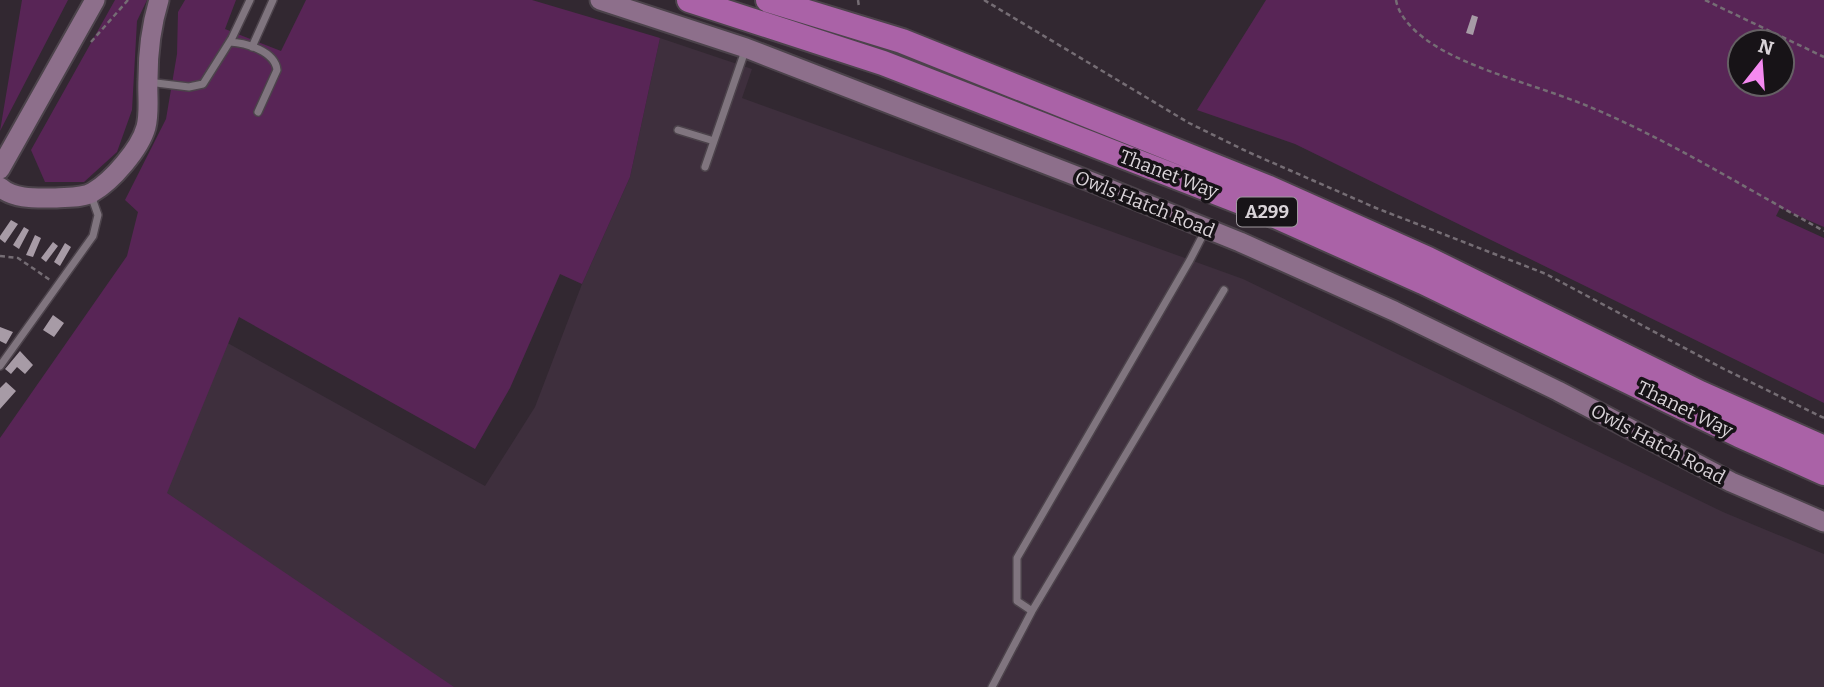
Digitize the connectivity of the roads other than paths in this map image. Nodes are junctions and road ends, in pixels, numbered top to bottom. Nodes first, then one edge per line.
1 (95, 0) edge
2 (159, 0) edge
3 (250, 0) edge
4 (273, 0) edge
5 (600, 0) edge
6 (689, 0) edge
7 (768, 0) edge
8 (230, 42) junction
9 (252, 47) junction
10 (746, 48) junction
11 (147, 82) junction
12 (258, 112) dead end
13 (678, 130) dead end
14 (714, 141) junction
15 (705, 167) dead end
16 (0, 169) edge
17 (0, 187) edge
18 (91, 194) junction
19 (1207, 228) junction
20 (1224, 290) dead end
21 (2, 361) edge
22 (1824, 448) edge
23 (1824, 473) edge
24 (1824, 522) edge
25 (1032, 611) junction
26 (992, 687) edge

1 - 16 street
2 - 11 street
3 - 8 lane
4 - 9 lane
5 - 10 street, Owls Hatch Road
6 - 23 highway, Thanet Way / A299
7 - 22 highway, Thanet Way / A299
8 - 9 lane
8 - 11 lane
9 - 12 lane
10 - 14 lane
10 - 19 street, Owls Hatch Road
11 - 18 street
13 - 14 lane
14 - 15 lane
17 - 18 street
18 - 21 lane
19 - 24 street, Owls Hatch Road
19 - 25 lane
20 - 25 lane
25 - 26 lane

